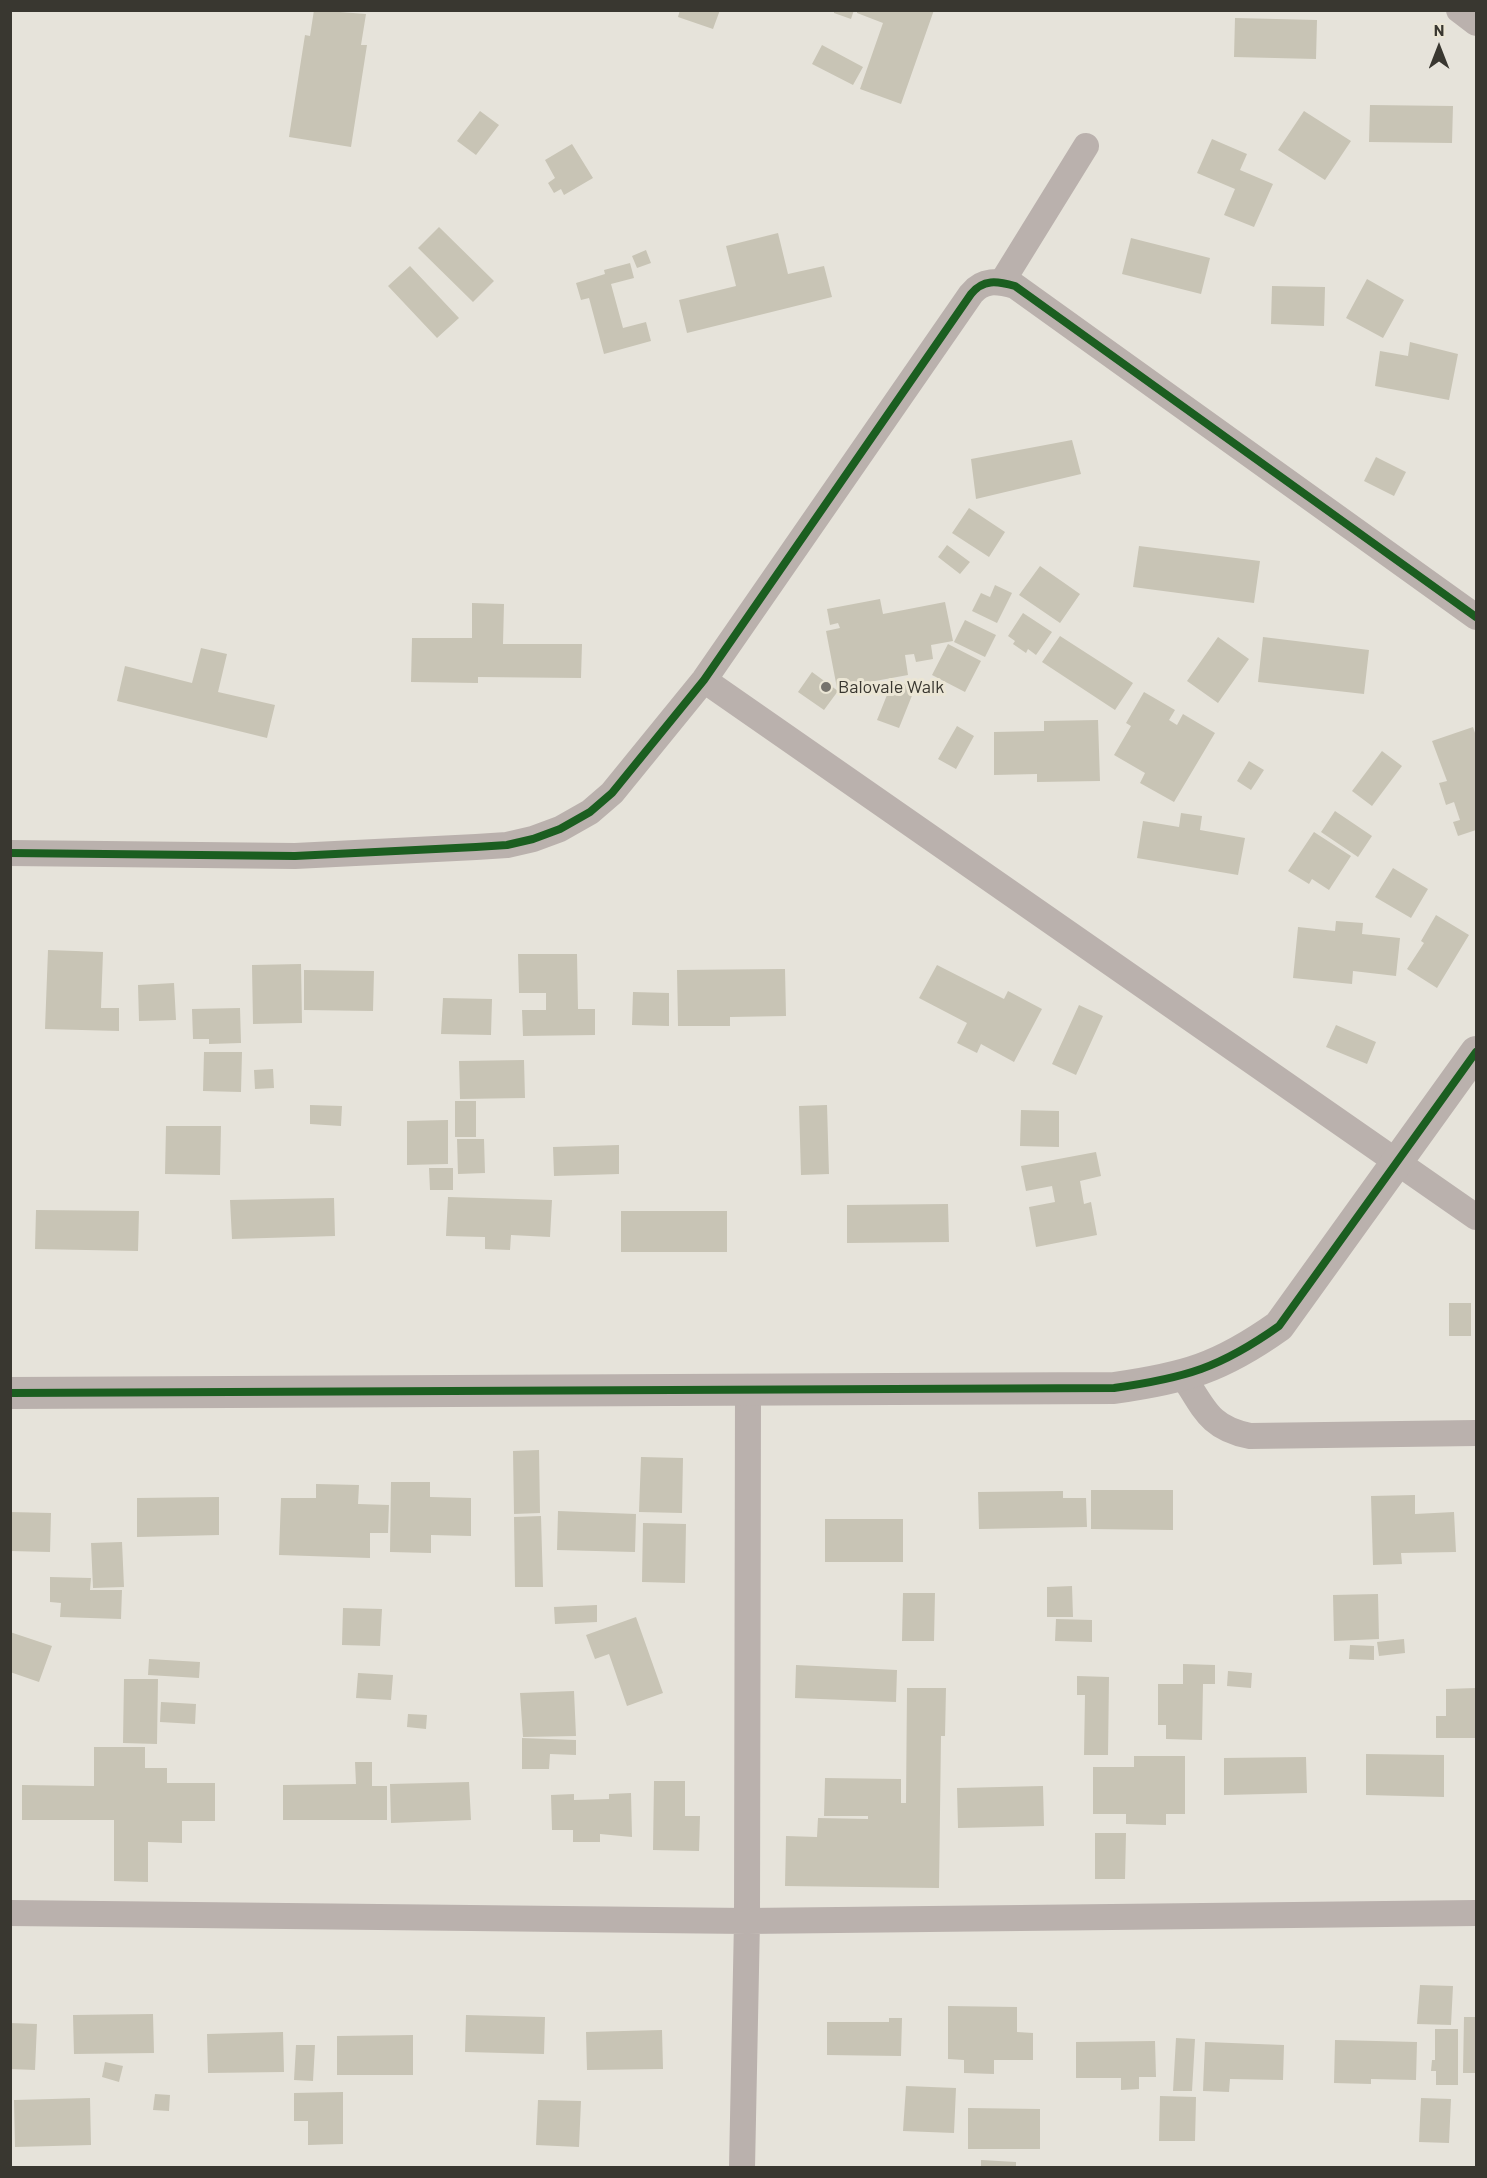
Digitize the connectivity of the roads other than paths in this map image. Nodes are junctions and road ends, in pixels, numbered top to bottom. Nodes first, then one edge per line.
1 (1459, 10) edge
2 (1476, 23) edge
3 (1086, 146) dead end
4 (1002, 282) junction
5 (1476, 617) edge
6 (704, 680) junction
7 (10, 853) edge
8 (1476, 1052) edge
9 (1398, 1163) junction
10 (1476, 1217) edge
11 (1183, 1376) junction
12 (748, 1388) junction
13 (10, 1393) edge
14 (1476, 1433) edge
15 (10, 1912) edge
16 (1476, 1913) edge
17 (747, 1921) junction
18 (742, 2168) edge

1 - 2 street
3 - 4 street
4 - 5 street
4 - 6 street
6 - 7 street
6 - 9 street
8 - 9 street
9 - 10 street
9 - 11 street
11 - 12 street
11 - 14 street
12 - 13 street
12 - 17 street
15 - 17 street
16 - 17 street
17 - 18 street

